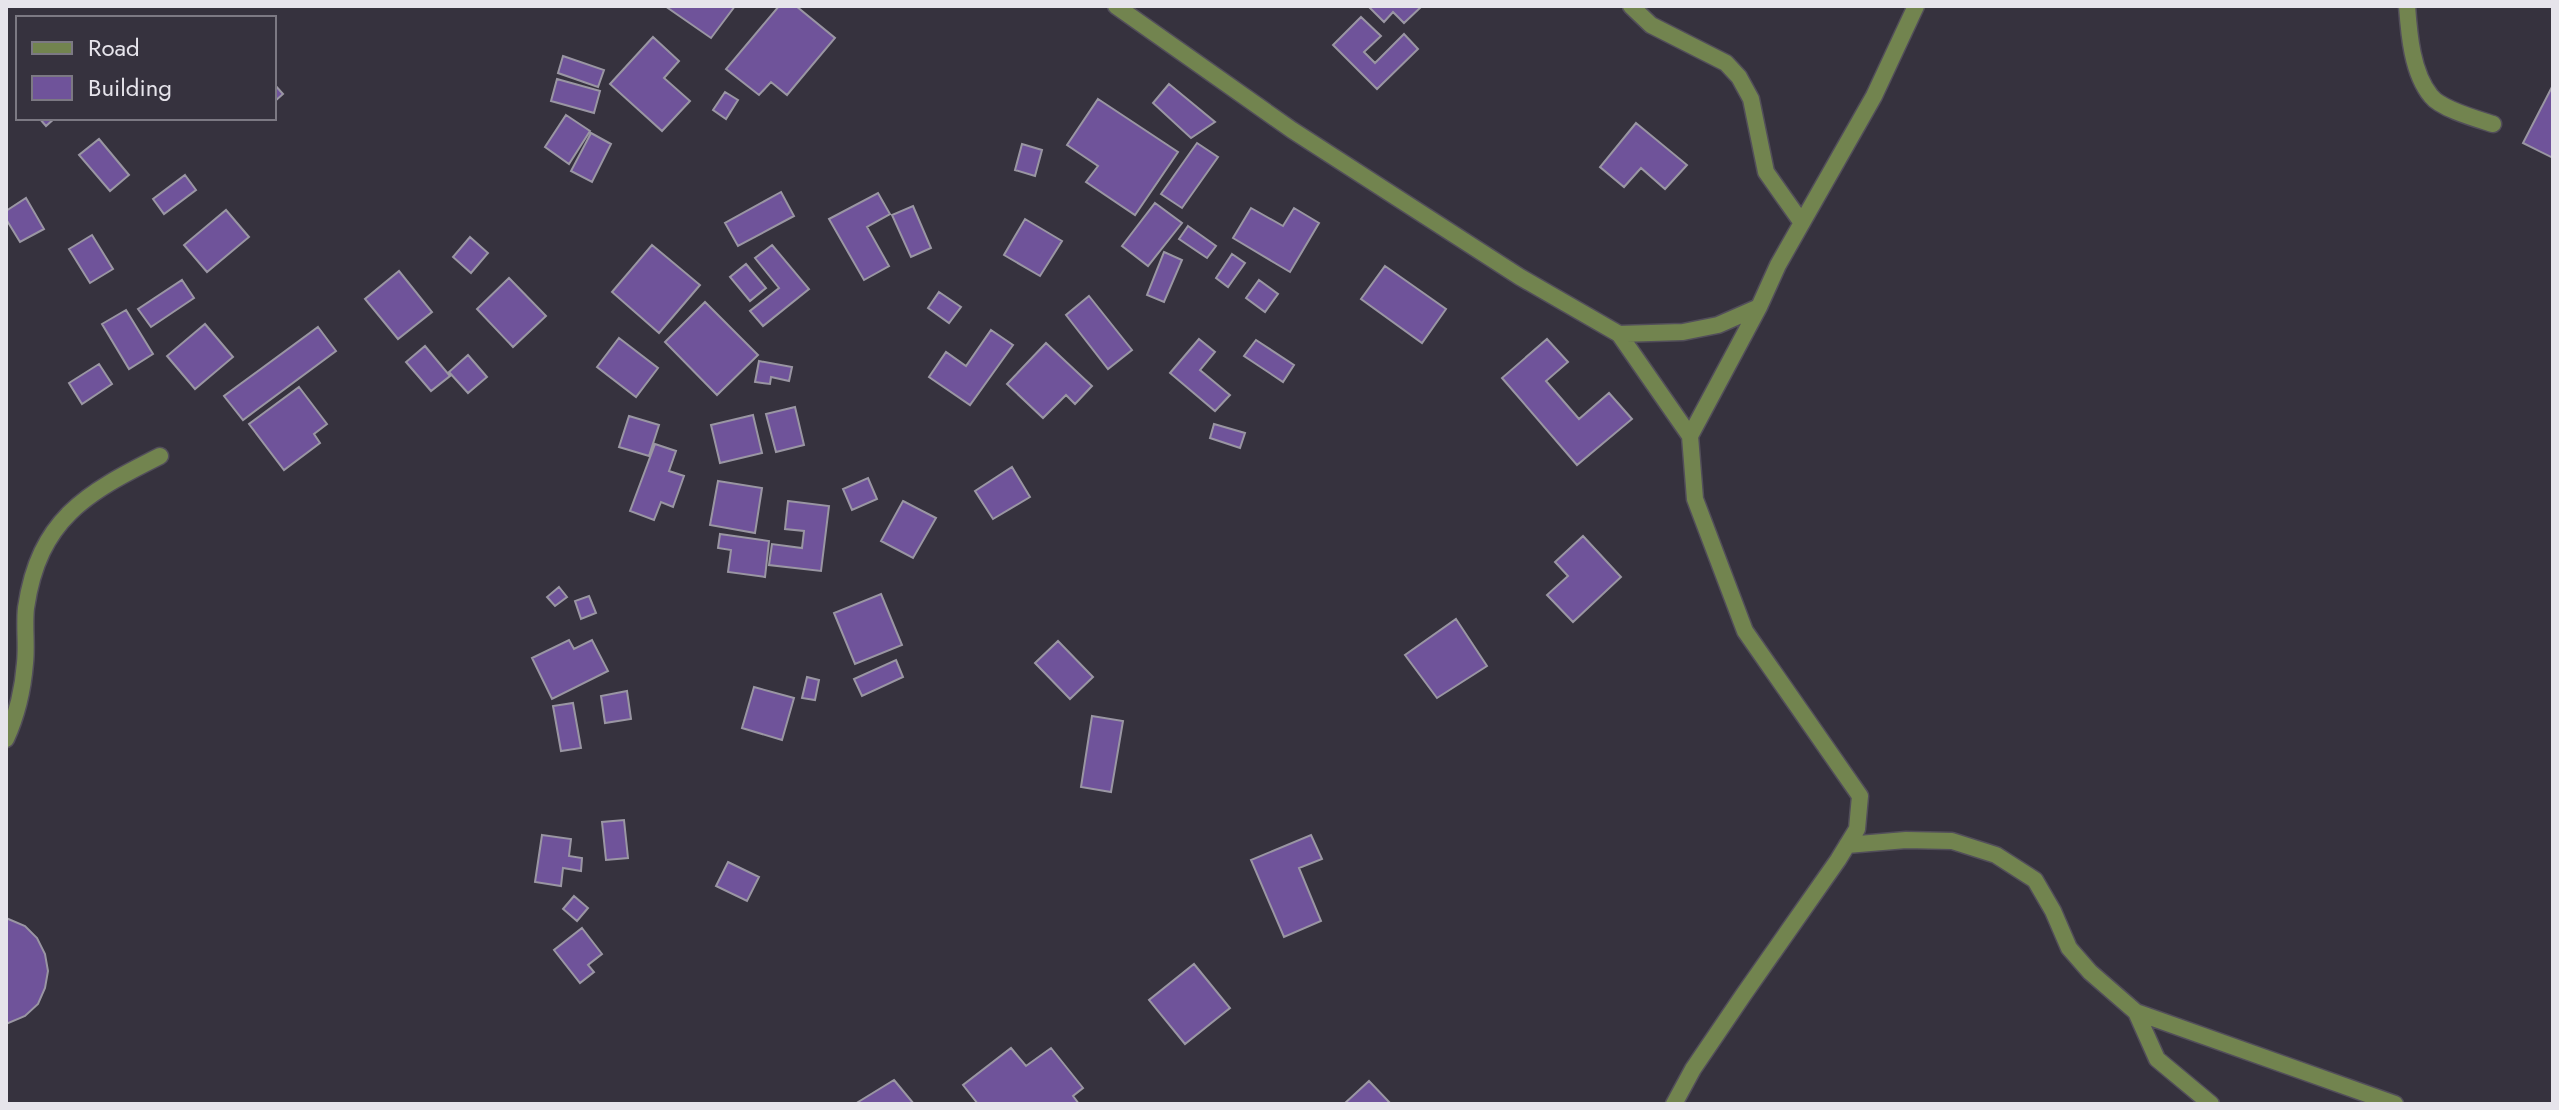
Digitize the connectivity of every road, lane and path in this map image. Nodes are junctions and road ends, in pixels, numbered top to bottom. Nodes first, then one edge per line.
1 (1116, 6) edge
2 (1631, 6) edge
3 (1916, 6) edge
4 (2407, 6) edge
5 (2493, 124) dead end
6 (1802, 223) junction
7 (1759, 307) junction
8 (1619, 334) junction
9 (1690, 436) junction
10 (160, 456) dead end
11 (6, 739) edge
12 (1847, 845) junction
13 (2136, 1012) junction
14 (1674, 1104) edge
15 (2211, 1104) edge
16 (2395, 1104) edge

1 - 8 street
2 - 6 street
3 - 6 street
4 - 5 street
6 - 7 street
7 - 8 street
7 - 9 street
8 - 9 street
9 - 12 street
10 - 11 street
12 - 13 street
12 - 14 street
13 - 15 street
13 - 16 street

